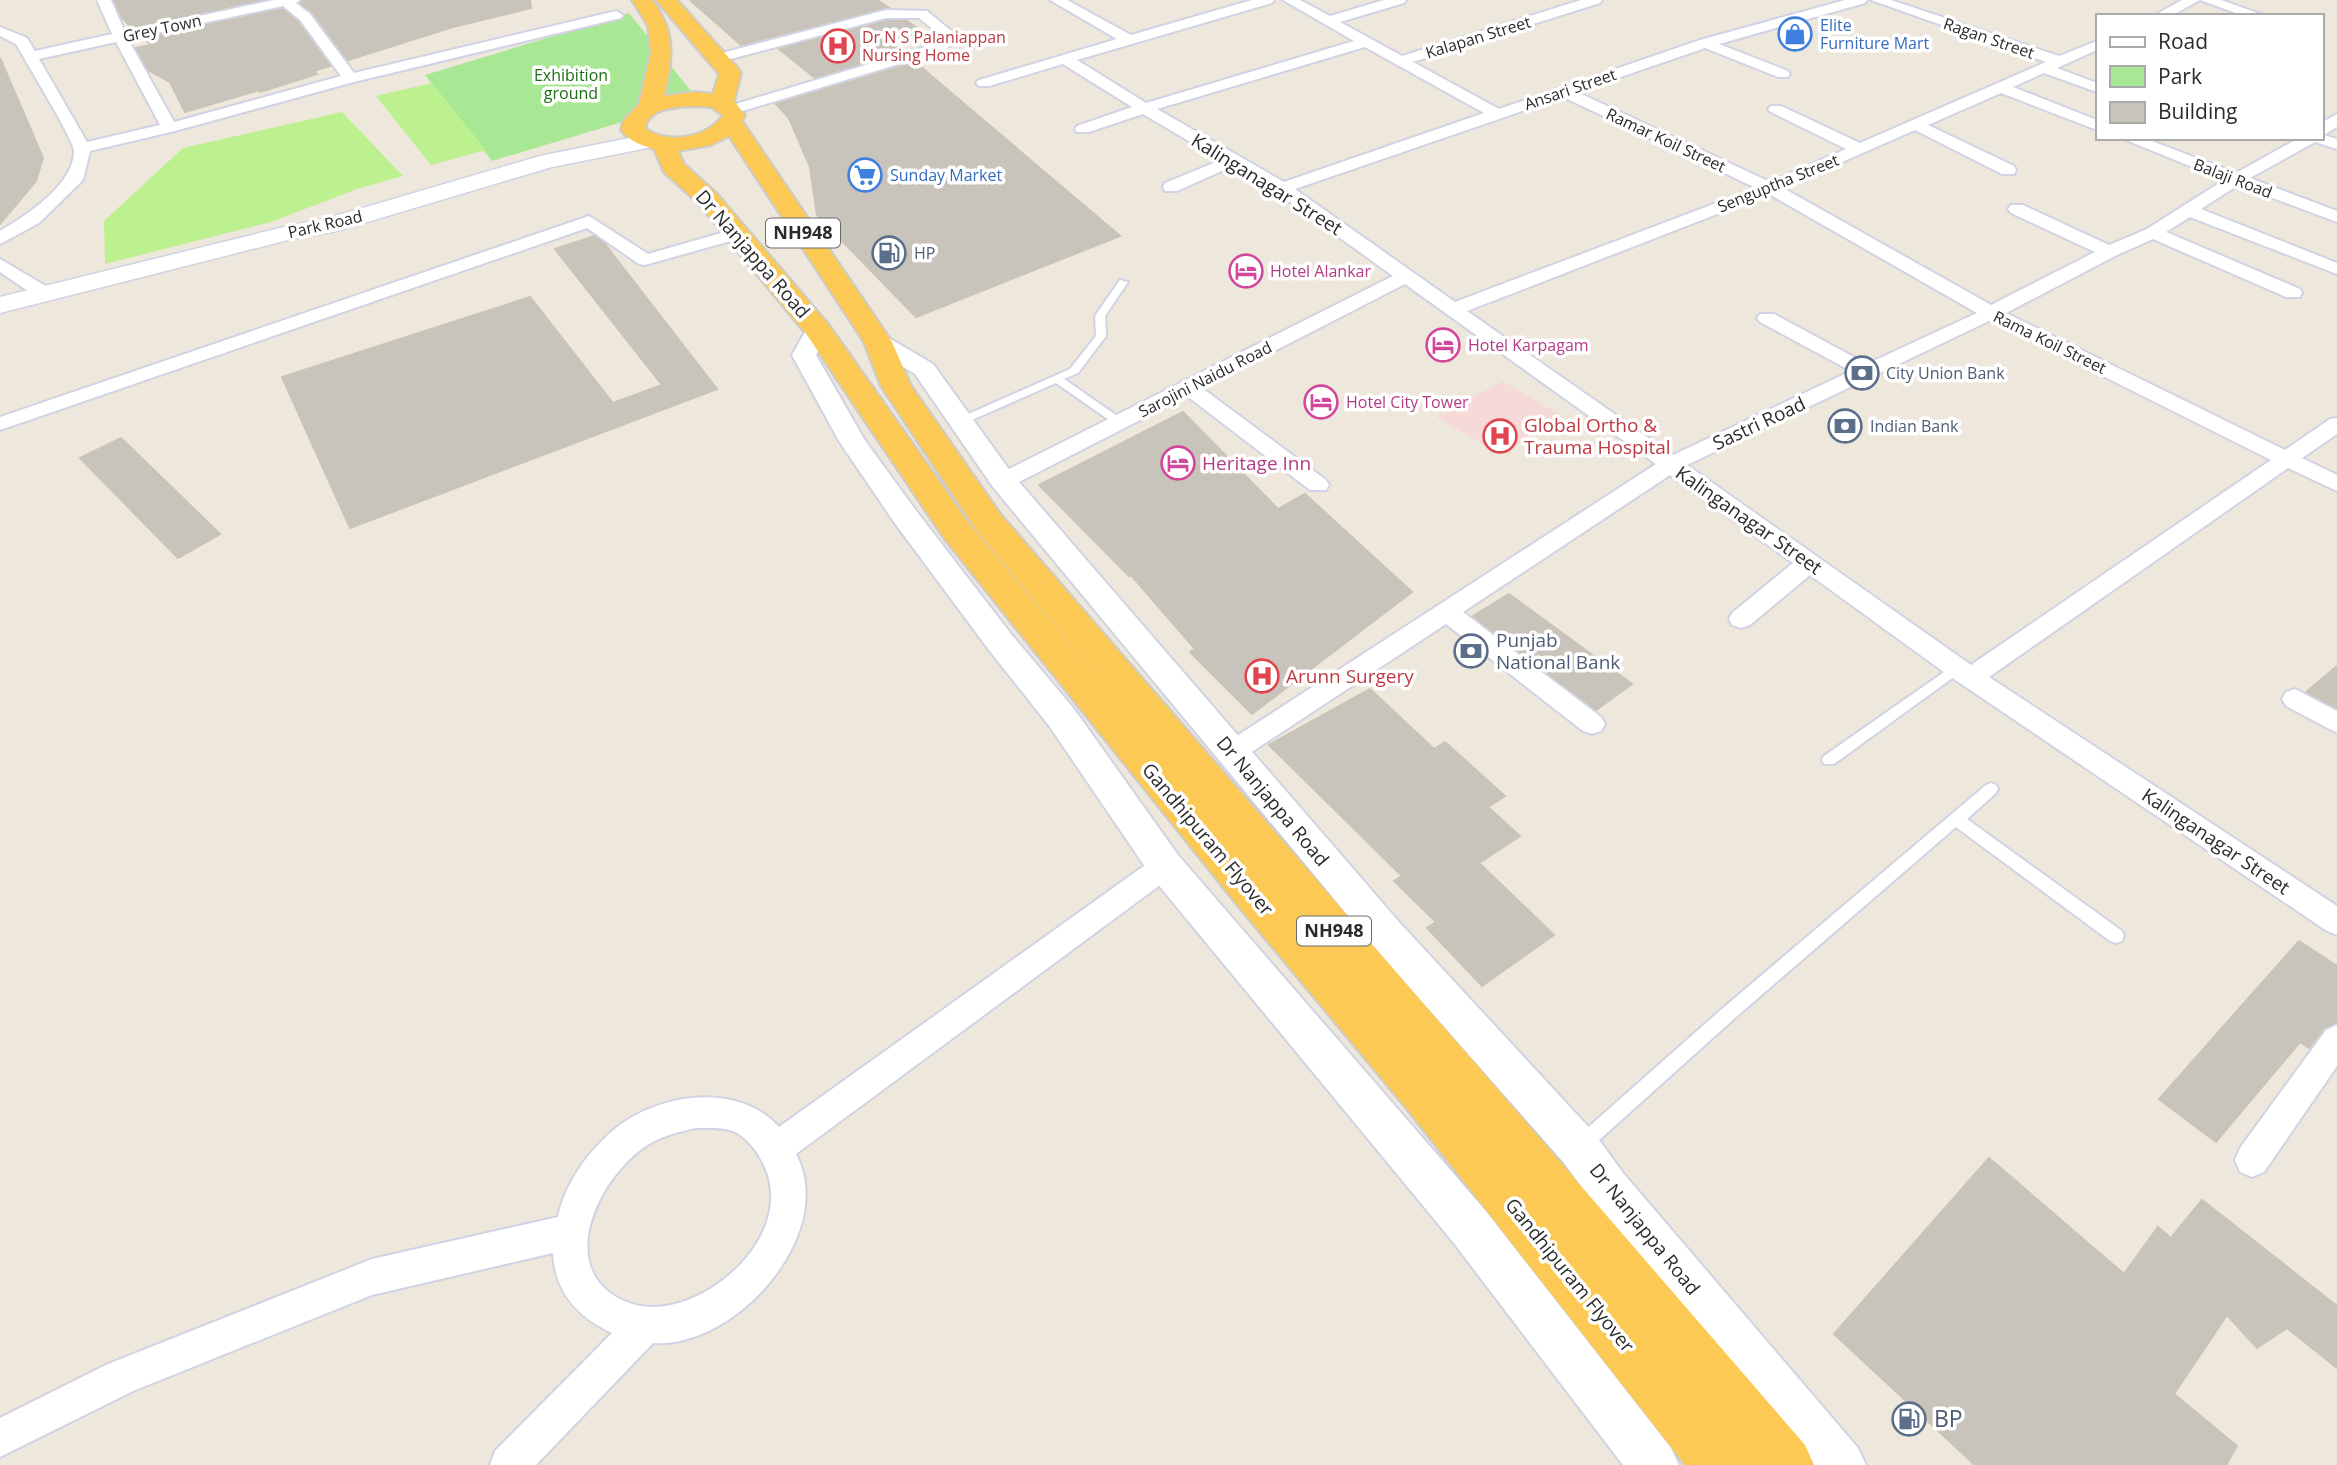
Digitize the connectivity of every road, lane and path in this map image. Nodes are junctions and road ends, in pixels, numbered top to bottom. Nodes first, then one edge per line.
1 (104, 0) edge
2 (642, 0) edge
3 (1057, 0) edge
4 (1213, 0) edge
5 (1267, 0) edge
6 (1290, 0) edge
7 (1399, 0) edge
8 (1595, 0) edge
9 (1860, 0) edge
10 (1878, 0) edge
11 (2193, 0) edge
12 (2207, 0) edge
13 (287, 1) edge
14 (671, 1) edge
15 (1233, 10) junction
16 (2164, 14) edge
17 (2252, 14) edge
18 (615, 15) dead end
19 (1328, 21) junction
20 (0, 30) edge
21 (120, 37) junction
22 (1130, 41) junction
23 (1366, 42) junction
24 (1705, 43) junction
25 (2096, 45) edge
26 (31, 56) junction
27 (719, 58) junction
28 (1066, 60) junction
29 (1401, 61) junction
30 (2061, 62) junction
31 (2046, 69) junction
32 (1783, 75) dead end
33 (350, 78) junction
34 (984, 83) dead end
35 (2002, 88) junction
36 (2096, 88) edge
37 (1563, 91) junction
38 (1144, 108) junction
39 (1776, 109) dead end
40 (728, 112) junction
41 (1497, 114) junction
42 (641, 116) junction
43 (1916, 125) junction
44 (2096, 125) edge
45 (169, 128) junction
46 (1083, 129) dead end
47 (2135, 140) edge
48 (2307, 140) edge
49 (656, 142) junction
50 (82, 148) junction
51 (1860, 149) junction
52 (1234, 160) junction
53 (2008, 170) dead end
54 (2235, 180) junction
55 (1171, 187) dead end
56 (1282, 188) junction
57 (1770, 188) junction
58 (2017, 209) dead end
59 (2188, 210) junction
60 (2337, 217) edge
61 (292, 232) junction
62 (2153, 233) junction
63 (735, 234) junction
64 (0, 239) edge
65 (2109, 252) junction
66 (0, 264) edge
67 (2337, 270) edge
68 (1407, 276) junction
69 (1123, 282) dead end
70 (2292, 293) dead end
71 (47, 295) junction
72 (0, 305) edge
73 (1454, 309) junction
74 (1991, 313) junction
75 (1767, 318) dead end
76 (818, 330) junction
77 (878, 342) junction
78 (1867, 372) junction
79 (1057, 379) junction
80 (1188, 387) junction
81 (880, 392) junction
82 (961, 421) junction
83 (1119, 422) junction
84 (0, 424) edge
85 (2337, 424) edge
86 (2286, 457) junction
87 (1670, 465) junction
88 (1003, 481) junction
89 (2337, 484) edge
90 (1318, 485) dead end
91 (1809, 563) junction
92 (1447, 612) junction
93 (1741, 619) dead end
94 (1964, 673) junction
95 (2295, 699) dead end
96 (2337, 723) edge
97 (1592, 724) dead end
98 (1232, 752) junction
99 (1829, 760) dead end
100 (1991, 789) dead end
101 (1956, 819) junction
102 (1165, 866) junction
103 (2337, 922) edge
104 (2116, 936) dead end
105 (2337, 1040) edge
106 (1579, 1147) junction
107 (777, 1148) junction
108 (2252, 1160) dead end
109 (569, 1232) junction
110 (643, 1326) junction
111 (0, 1438) edge
112 (509, 1465) edge
113 (1654, 1465) edge
114 (1721, 1465) edge
115 (1785, 1465) edge
116 (1841, 1465) edge

1 - 21 street
2 - 42 highway
3 - 22 street
4 - 15 street
5 - 15 street
6 - 19 street
7 - 19 street
8 - 29 street, Kalapan Street
9 - 24 street, Ansari Street
10 - 30 street, Ragan Street
11 - 16 street
12 - 17 street
13 - 21 street, Grey Town
13 - 33 street
14 - 27 highway
15 - 22 street
18 - 33 street
19 - 23 street
20 - 26 street
21 - 26 street, Grey Town
21 - 45 street
22 - 28 street
23 - 29 street
23 - 38 street
24 - 32 street
24 - 37 street, Ansari Street
25 - 30 street, Senguptha Street
26 - 50 street
27 - 40 highway
27 - 40 street
28 - 34 street
28 - 38 street, Kalinganagar Street
29 - 41 street
30 - 31 street, Senguptha Street
31 - 35 street, Senguptha Street
31 - 36 street
33 - 45 street
35 - 43 street, Senguptha Street
35 - 44 street
37 - 41 street, Ansari Street
37 - 57 street, Ramar Koil Street
38 - 46 street
38 - 52 street, Kalinganagar Street
39 - 51 street
40 - 42 highway
40 - 49 highway
40 - 77 highway, Dr Nanjappa Road / NH948
41 - 56 street, Ansari Street
42 - 49 highway, NH948
42 - 61 main road
43 - 51 street, Senguptha Street
43 - 53 street
45 - 50 street
47 - 54 street, Balaji Road
48 - 54 street, Sastri Road
49 - 61 main road, Park Road
49 - 63 highway, Dr Nanjappa Road / NH948
50 - 64 street
51 - 57 street, Senguptha Street
52 - 55 street
52 - 56 street, Kalinganagar Street
54 - 59 street, Sastri Road
54 - 60 street, Balaji Road
56 - 68 street, Kalinganagar Street
57 - 73 street, Senguptha Street
57 - 74 street, Rama Koil Street
58 - 65 street
59 - 62 street, Sastri Road
59 - 67 street
61 - 71 main road, Park Road
62 - 65 street, Sastri Road
62 - 70 street
63 - 76 highway, Dr Nanjappa Road / NH948
63 - 84 street
65 - 74 street, Sastri Road
66 - 71 street
68 - 73 street, Kalinganagar Street
68 - 80 street, Sarojini Naidu Road
69 - 79 lane
71 - 72 main road, Park Road
73 - 87 street, Kalinganagar Street
74 - 78 street, Sastri Road
74 - 86 street, Rama Koil Street
75 - 78 street
76 - 81 highway, Gandhipuram Flyover / NH948
76 - 102 street, Dr Nanjappa Road
77 - 81 highway, Gandhipuram Flyover / NH948
77 - 82 street, Dr Nanjappa Road
78 - 87 street, Sastri Road
79 - 82 lane
79 - 83 lane
80 - 83 street, Sarojini Naidu Road
80 - 90 street
81 - 114 highway, Gandhipuram Flyover / NH948
81 - 115 highway, Gandhipuram Flyover / NH948
82 - 88 street, Dr Nanjappa Road
83 - 88 street, Sarojini Naidu Road
85 - 86 street
86 - 89 street, Rama Koil Street
86 - 94 street
87 - 91 street, Kalinganagar Street
87 - 92 street, Sastri Road
88 - 98 street, Dr Nanjappa Road
91 - 93 street
91 - 94 street, Kalinganagar Street
92 - 97 street
92 - 98 street, Sastri Road
94 - 99 lane
94 - 103 street, Kalinganagar Street
95 - 96 street
98 - 106 street, Dr Nanjappa Road
100 - 101 lane
101 - 104 lane
101 - 106 lane
102 - 107 street
102 - 113 street, Dr Nanjappa Road
105 - 108 street
106 - 116 street, Dr Nanjappa Road
107 - 109 street
107 - 110 street
109 - 110 street
109 - 111 street
110 - 112 street

